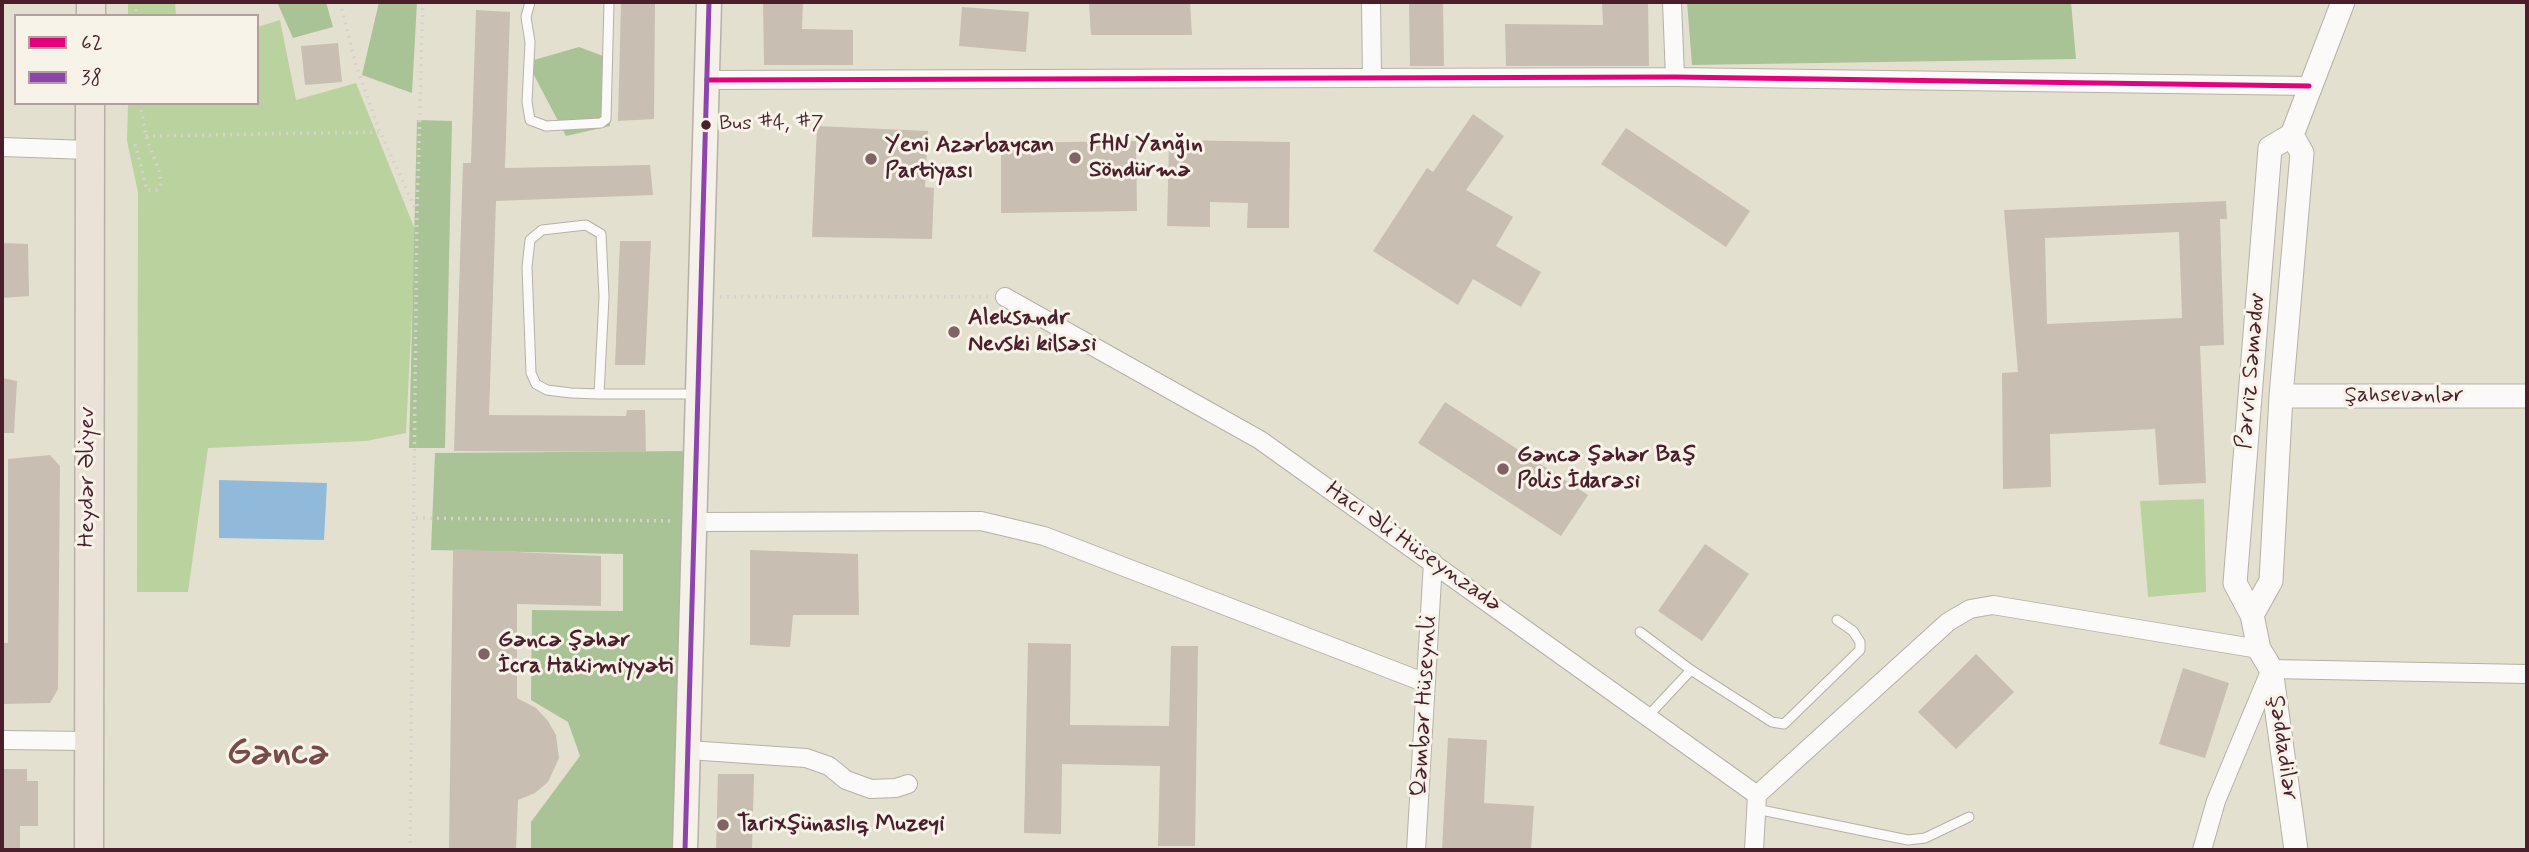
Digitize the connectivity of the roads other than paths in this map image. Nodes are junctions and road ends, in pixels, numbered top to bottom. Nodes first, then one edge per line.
1 (530, 2) edge
2 (609, 2) edge
3 (709, 2) edge
4 (1371, 2) edge
5 (1672, 2) edge
6 (2343, 2) edge
7 (1675, 77) junction
8 (1372, 78) junction
9 (707, 80) junction
10 (2309, 86) junction
11 (90, 105) edge
12 (2292, 135) junction
13 (2, 147) edge
14 (89, 150) junction
15 (1005, 297) road end
16 (599, 394) junction
17 (698, 394) junction
18 (2527, 396) edge
19 (2281, 397) junction
20 (694, 522) junction
21 (1433, 562) junction
22 (2252, 615) junction
23 (1837, 620) dead end
24 (1640, 632) dead end
25 (2259, 649) junction
26 (2271, 669) junction
27 (1691, 670) junction
28 (2527, 674) edge
29 (1426, 683) junction
30 (1648, 716) junction
31 (2, 740) edge
32 (88, 741) junction
33 (688, 750) junction
34 (908, 784) dead end
35 (1757, 802) junction
36 (1969, 817) dead end
37 (89, 850) edge
38 (685, 850) edge
39 (1416, 850) edge
40 (1754, 850) edge
41 (2202, 850) edge
42 (2296, 850) edge

1 - 2 lane
3 - 9 main road
4 - 8 street
5 - 7 street
6 - 10 street, Pərviz Səmədov
7 - 8 street
7 - 10 street
8 - 9 street
9 - 17 main road
10 - 12 street, Pərviz Səmədov
11 - 14 main road, Heydər Əliyev
12 - 19 street, Pərviz Səmədov
12 - 22 street, Pərviz Səmədov
13 - 14 street
14 - 32 main road, Heydər Əliyev
15 - 21 street, Hacı Əli Hüseynzadə
16 - 16 lane
16 - 17 lane
17 - 20 main road
18 - 19 street, Şahsevənlər
19 - 22 street, Pərviz Səmədov
20 - 29 street
20 - 33 main road
21 - 29 street, Qəmbər Hüseynli
21 - 30 street, Hacı Əli Hüseynzadə
22 - 25 street, Pərviz Səmədov
23 - 27 lane
24 - 27 lane
25 - 26 street, Şəddadilər
25 - 35 street
26 - 28 street
26 - 41 street
26 - 42 street, Şəddadilər
27 - 30 lane
29 - 39 street, Qəmbər Hüseynli
30 - 35 street, Hacı Əli Hüseynzadə
31 - 32 street
32 - 37 main road, Heydər Əliyev
33 - 34 street
33 - 38 main road
35 - 36 lane
35 - 40 street

